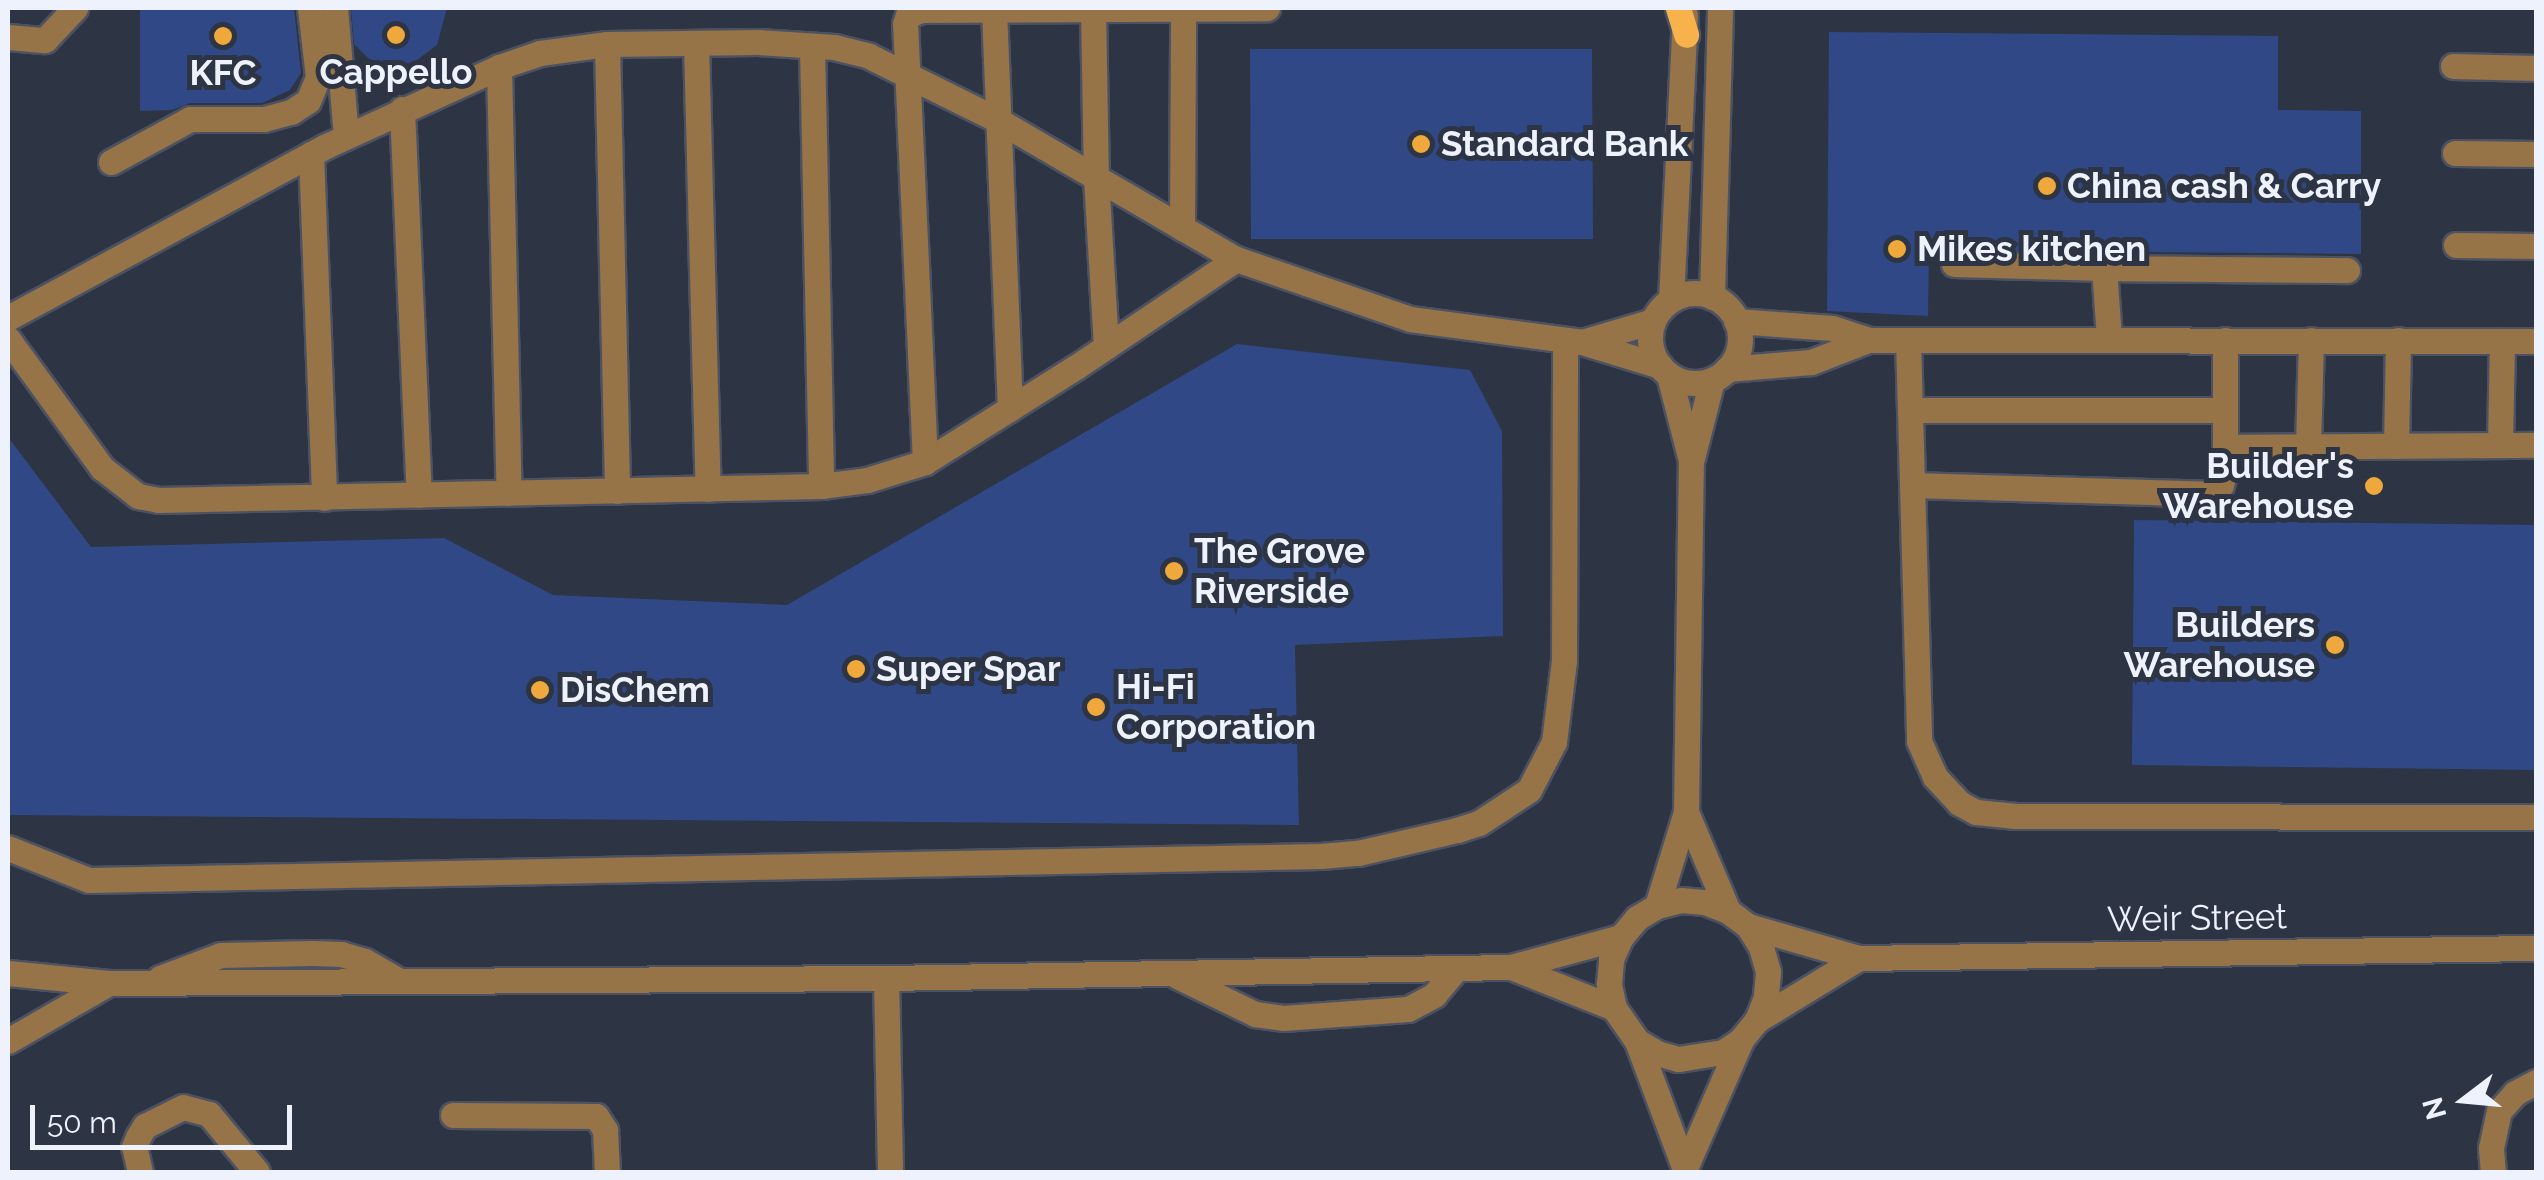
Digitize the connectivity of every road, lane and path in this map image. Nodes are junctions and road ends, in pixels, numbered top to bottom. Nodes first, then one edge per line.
1 (75, 8) edge
2 (310, 8) edge
3 (335, 8) edge
4 (1183, 8) edge
5 (1267, 8) edge
6 (1678, 8) edge
7 (1685, 8) edge
8 (1720, 8) edge
9 (1093, 9) edge
10 (994, 10) junction
11 (1686, 36) junction
12 (8, 37) edge
13 (696, 43) junction
14 (607, 44) junction
15 (812, 46) junction
16 (2453, 66) dead end
17 (498, 67) junction
18 (2536, 68) edge
19 (907, 73) junction
20 (402, 110) junction
21 (996, 118) junction
22 (346, 136) junction
23 (2454, 153) dead end
24 (311, 154) junction
25 (2536, 154) edge
26 (112, 162) dead end
27 (1096, 178) junction
28 (1182, 228) junction
29 (2456, 245) dead end
30 (2536, 246) edge
31 (1236, 259) junction
32 (1954, 264) dead end
33 (2104, 268) junction
34 (2348, 270) dead end
35 (1712, 297) junction
36 (1671, 300) junction
37 (8, 318) edge
38 (1653, 321) junction
39 (1736, 321) junction
40 (2109, 338) junction
41 (8, 339) edge
42 (1868, 340) junction
43 (1908, 340) junction
44 (2225, 340) junction
45 (2311, 340) junction
46 (2398, 340) junction
47 (1573, 341) junction
48 (2502, 341) junction
49 (2536, 341) edge
50 (1106, 348) junction
51 (1664, 371) junction
52 (1720, 375) junction
53 (1010, 409) junction
54 (1910, 410) junction
55 (2225, 410) junction
56 (2536, 444) edge
57 (2500, 445) junction
58 (2396, 446) junction
59 (2308, 447) junction
60 (2225, 448) junction
61 (925, 462) junction
62 (1692, 462) junction
63 (1912, 485) junction
64 (821, 486) junction
65 (708, 489) junction
66 (616, 491) junction
67 (509, 493) junction
68 (420, 496) junction
69 (324, 498) junction
70 (1686, 812) junction
71 (2536, 817) edge
72 (8, 848) edge
73 (1657, 906) junction
74 (1738, 918) junction
75 (1621, 937) junction
76 (2526, 948) edge
77 (1859, 958) junction
78 (2536, 966) edge
79 (1511, 967) junction
80 (1457, 968) junction
81 (8, 973) edge
82 (1173, 973) junction
83 (886, 978) junction
84 (109, 983) junction
85 (1614, 1008) junction
86 (1750, 1030) junction
87 (1637, 1041) junction
88 (8, 1042) edge
89 (2536, 1082) edge
90 (453, 1114) dead end
91 (1686, 1169) edge
92 (140, 1172) edge
93 (258, 1172) edge
94 (607, 1172) edge
95 (890, 1172) edge
96 (2492, 1172) edge

1 - 12 street
2 - 26 street
3 - 22 street
4 - 5 street
4 - 9 street
4 - 28 street
6 - 11 main road
7 - 11 street
8 - 35 street
9 - 10 street
9 - 27 street
10 - 19 street
10 - 21 street
11 - 36 street
13 - 14 street
13 - 15 street
13 - 65 street
14 - 17 street
14 - 66 street
15 - 19 street
15 - 64 street
16 - 18 street
17 - 20 street
17 - 67 street
19 - 21 street
19 - 61 street
20 - 22 street
20 - 68 street
21 - 27 street
21 - 53 street
22 - 24 street
23 - 25 street
24 - 37 street
24 - 69 street
27 - 28 street
27 - 50 street
28 - 31 street
29 - 30 street
31 - 47 street
31 - 50 street
32 - 33 street
33 - 34 street
33 - 40 street
35 - 36 street
35 - 39 street
36 - 38 street
38 - 47 street
38 - 51 street
39 - 42 street
39 - 52 street
40 - 43 street
40 - 44 street
41 - 69 street
42 - 43 street
42 - 52 street
43 - 54 street
44 - 45 street
44 - 55 street
45 - 46 street
45 - 59 street
46 - 48 street
46 - 58 street
47 - 51 street
47 - 72 street
48 - 49 street
48 - 57 street
50 - 53 street
51 - 52 street
51 - 62 street
52 - 62 street
53 - 61 street
54 - 55 street
54 - 63 street
55 - 60 street
56 - 57 street
57 - 58 street
58 - 59 street
59 - 60 street
60 - 63 street
61 - 64 street
62 - 70 street
63 - 71 street
64 - 65 street
65 - 66 street
66 - 67 street
67 - 68 street
68 - 69 street
70 - 73 street
70 - 74 street
73 - 74 street
73 - 75 street
74 - 77 street
74 - 86 street
75 - 79 street
75 - 85 street
76 - 77 street, Weir Street
76 - 78 street
77 - 86 street
79 - 80 street
79 - 85 street
80 - 82 street
80 - 82 street
81 - 84 street
82 - 83 street
83 - 84 street
83 - 95 street
84 - 88 street
85 - 87 street
86 - 87 street
86 - 91 street
87 - 91 street
89 - 96 street
90 - 94 street
92 - 93 street

